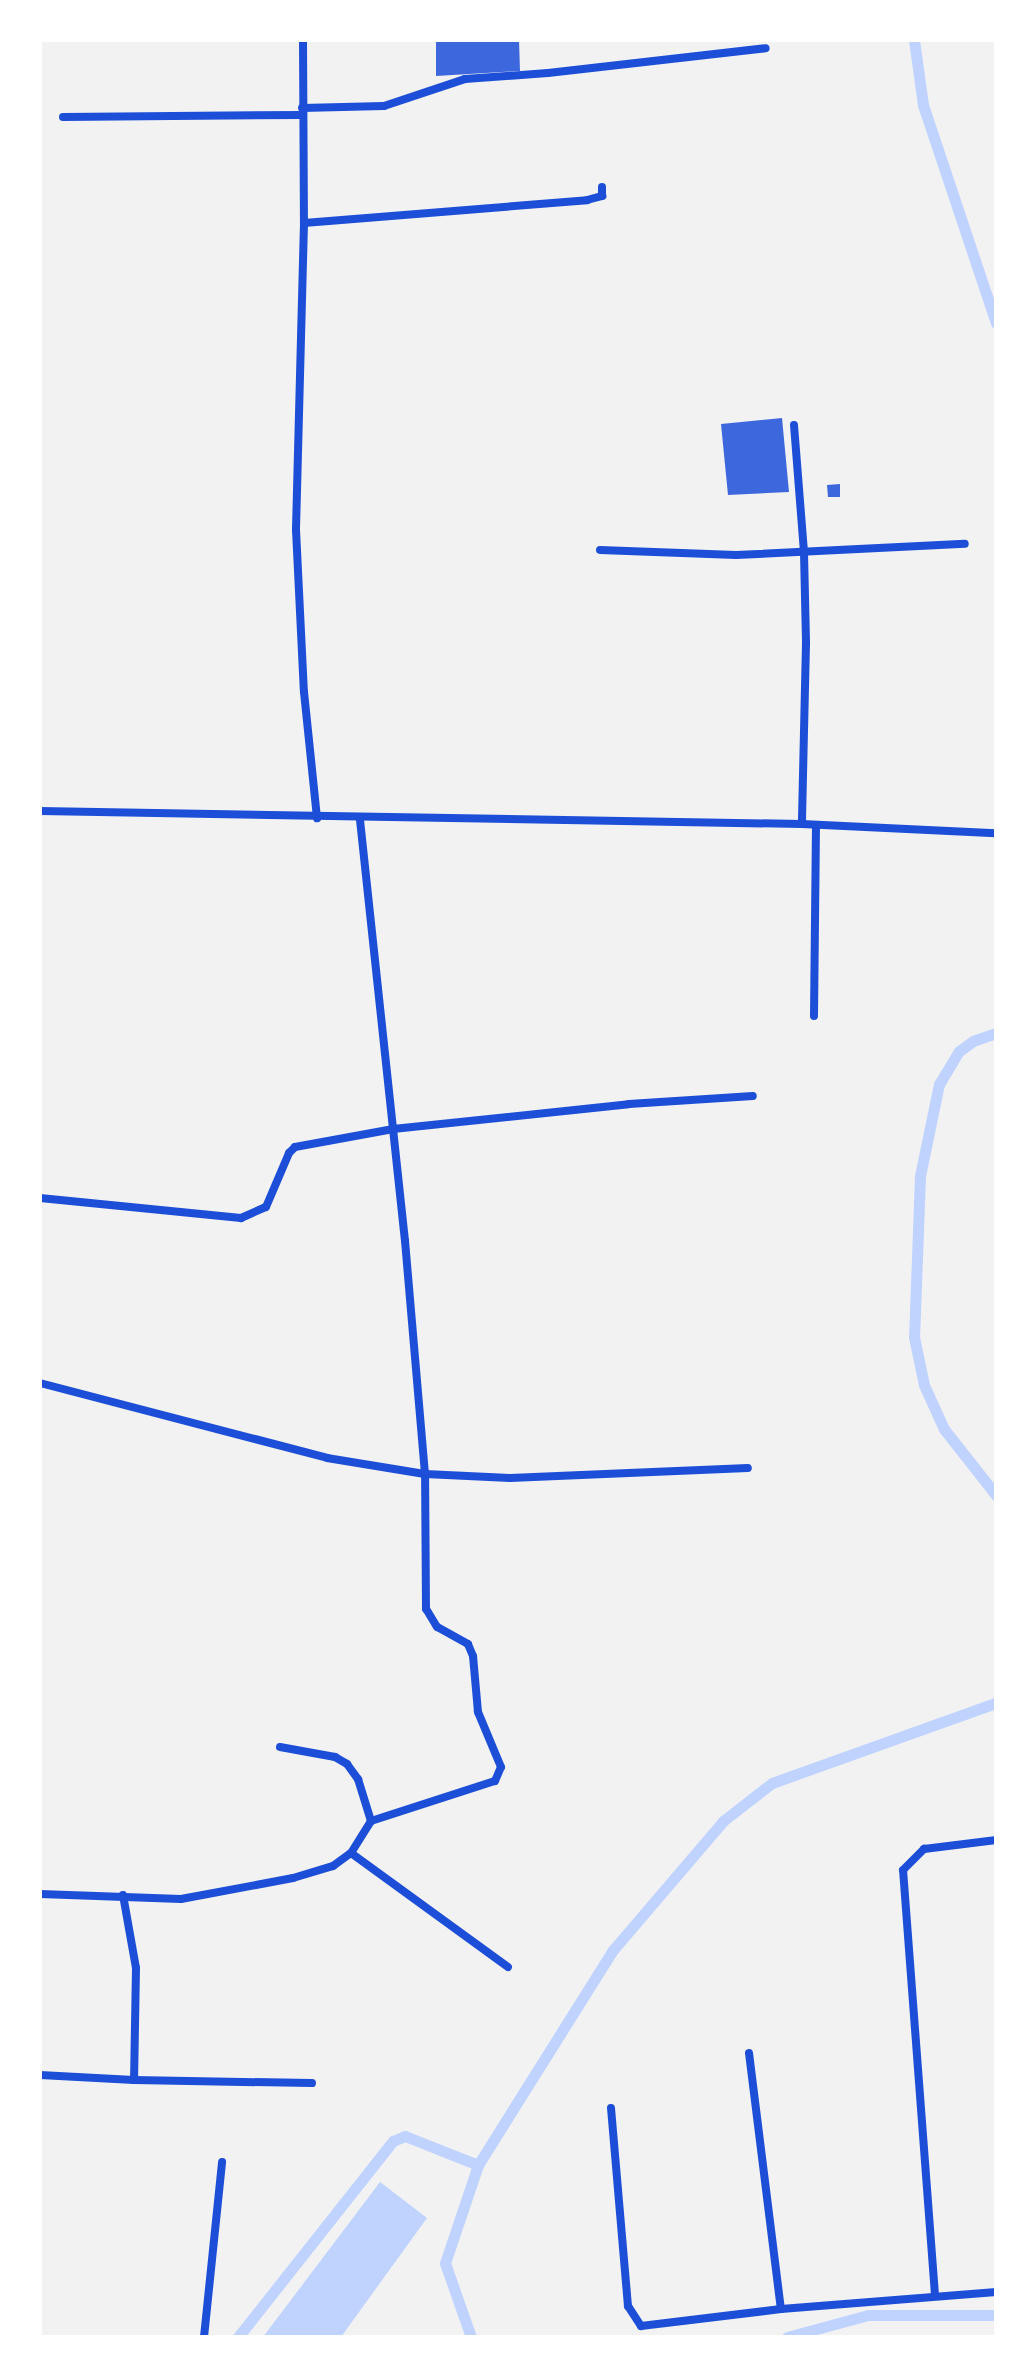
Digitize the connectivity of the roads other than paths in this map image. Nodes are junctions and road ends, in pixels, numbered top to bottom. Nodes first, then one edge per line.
1 (303, 40) edge
2 (766, 48) dead end
3 (302, 111) junction
4 (63, 117) dead end
5 (602, 187) dead end
6 (304, 223) junction
7 (794, 425) dead end
8 (965, 544) dead end
9 (600, 550) dead end
10 (804, 553) junction
11 (40, 811) edge
12 (317, 818) junction
13 (360, 818) junction
14 (802, 824) junction
15 (816, 826) junction
16 (996, 833) edge
17 (814, 1016) dead end
18 (753, 1096) dead end
19 (393, 1129) junction
20 (40, 1198) edge
21 (40, 1383) edge
22 (748, 1468) dead end
23 (425, 1474) junction
24 (280, 1747) dead end
25 (371, 1821) junction
26 (996, 1840) edge
27 (351, 1853) junction
28 (40, 1894) edge
29 (123, 1895) junction
30 (508, 1967) dead end
31 (749, 2053) dead end
32 (40, 2075) edge
33 (134, 2080) junction
34 (312, 2083) dead end
35 (611, 2108) dead end
36 (222, 2162) dead end
37 (996, 2292) edge
38 (935, 2295) junction
39 (781, 2309) junction
40 (204, 2337) edge

1 - 3 street
2 - 3 street
3 - 4 street
3 - 6 street
5 - 6 street
6 - 12 street
7 - 10 street
8 - 10 street
9 - 10 street
10 - 14 street
11 - 12 street
12 - 13 street
13 - 14 street
13 - 19 street
14 - 15 street
15 - 16 street
15 - 17 street
18 - 19 street
19 - 20 street
19 - 23 street
21 - 23 street
22 - 23 street
23 - 25 street
24 - 25 street
25 - 27 street
26 - 38 street
27 - 29 street
27 - 30 street
28 - 29 street
29 - 33 street
31 - 39 street
32 - 33 street
33 - 34 street
35 - 39 street
36 - 40 street
37 - 38 street
38 - 39 street

